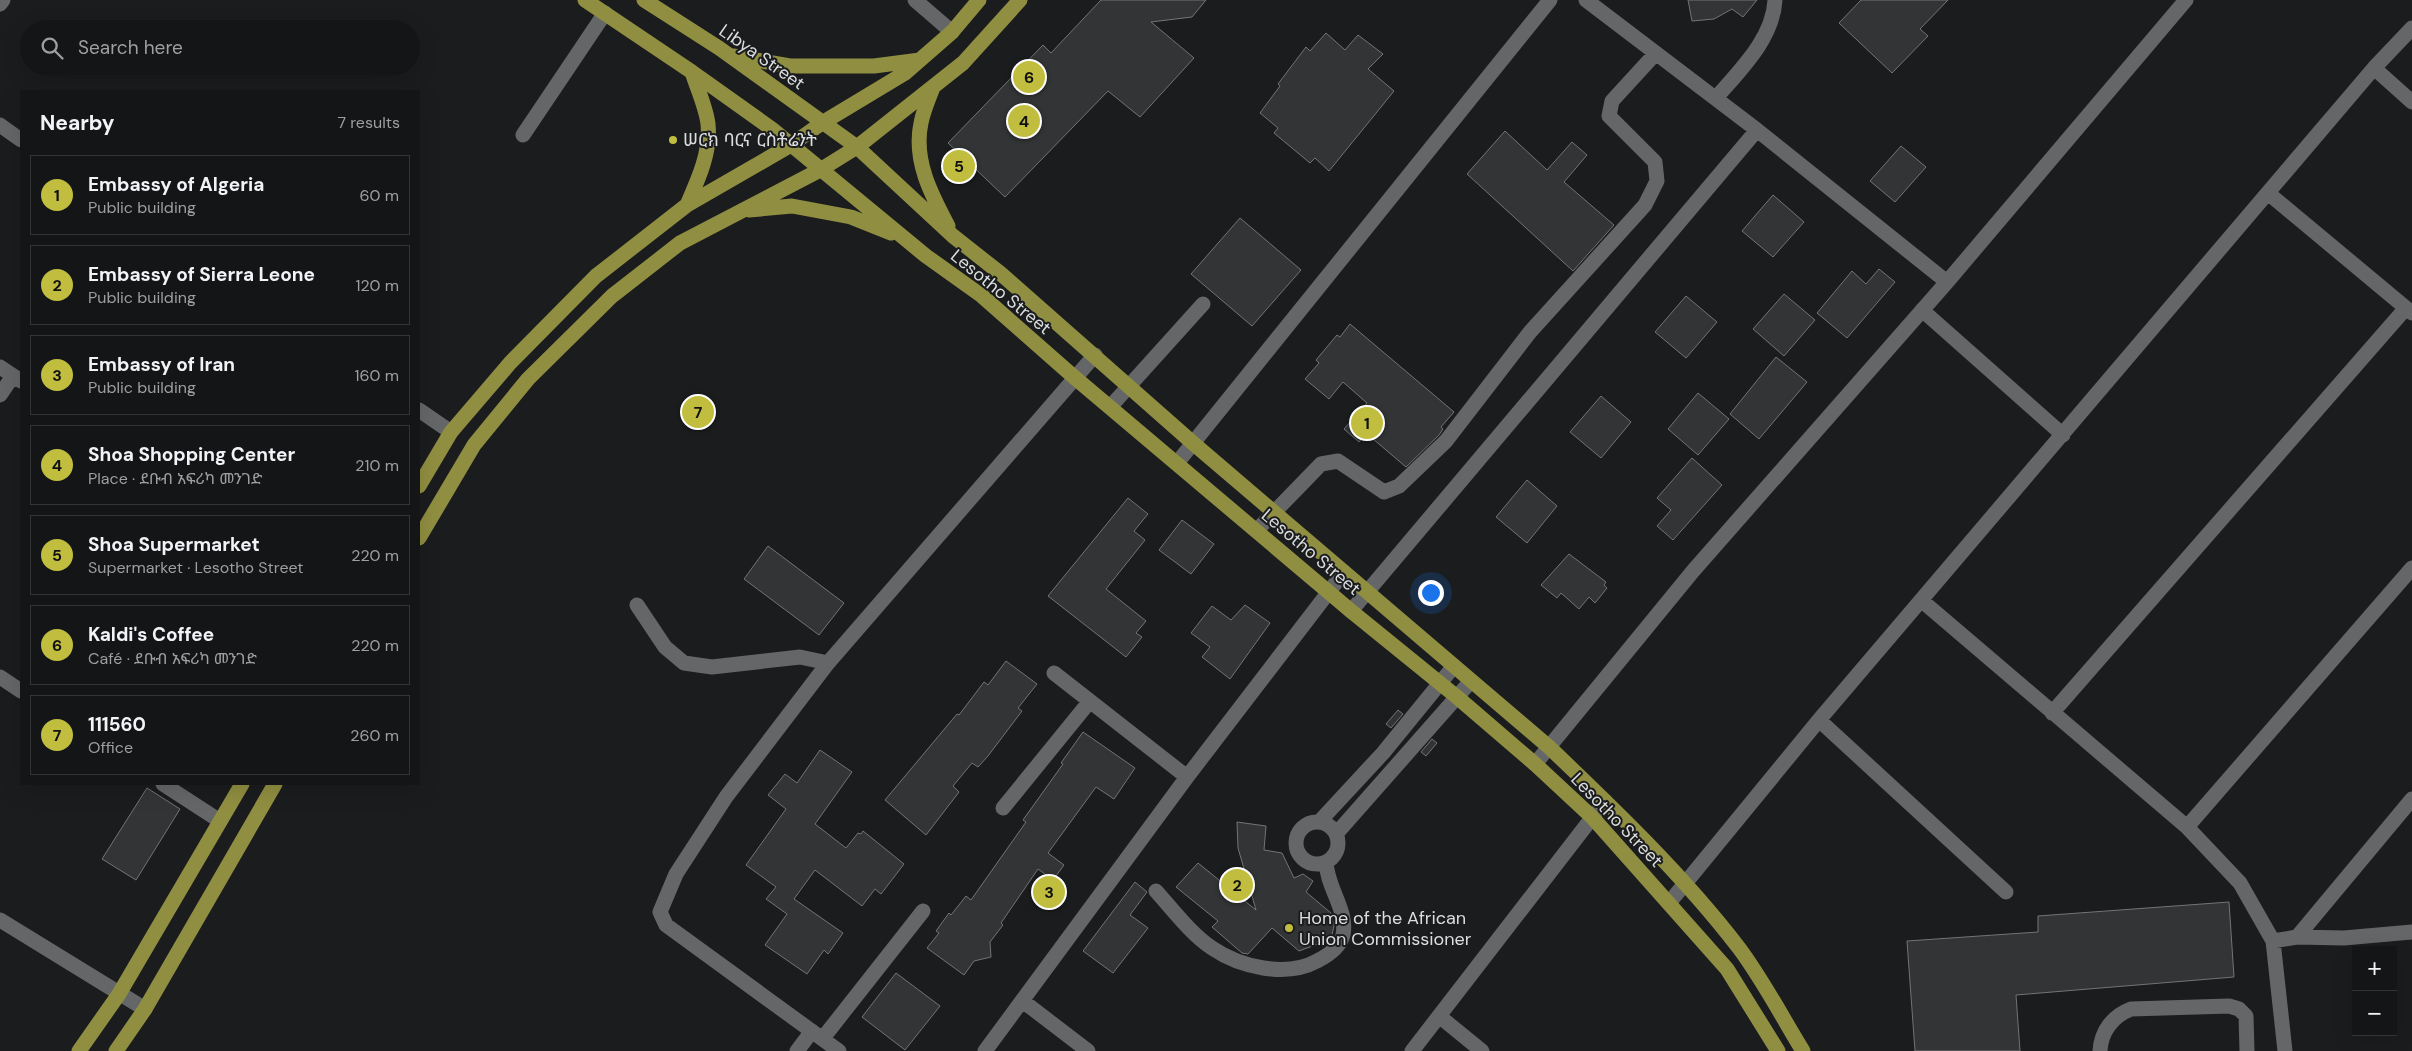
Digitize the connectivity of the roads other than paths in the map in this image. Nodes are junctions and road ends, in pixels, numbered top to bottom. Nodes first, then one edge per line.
1 (3, 0) edge
2 (585, 0) edge
3 (644, 0) edge
4 (914, 0) edge
5 (979, 0) edge
6 (1020, 0) edge
7 (1550, 0) edge
8 (1586, 0) edge
9 (1775, 0) edge
10 (2186, 0) edge
11 (0, 4) edge
12 (605, 13) junction
13 (2412, 28) edge
14 (952, 32) junction
15 (1656, 53) junction
16 (730, 56) junction
17 (920, 60) junction
18 (2374, 68) junction
19 (692, 72) junction
20 (932, 90) junction
21 (1716, 98) junction
22 (2412, 102) edge
23 (822, 123) junction
24 (0, 126) edge
25 (1757, 130) junction
26 (522, 135) dead end
27 (20, 139) edge
28 (791, 145) junction
29 (857, 147) junction
30 (820, 170) junction
31 (2268, 193) junction
32 (687, 205) junction
33 (740, 212) junction
34 (953, 236) junction
35 (904, 238) junction
36 (1947, 282) junction
37 (1203, 304) dead end
38 (1922, 310) junction
39 (2409, 311) edge
40 (1095, 355) junction
41 (0, 367) edge
42 (1074, 376) junction
43 (17, 378) edge
44 (1128, 385) junction
45 (0, 395) edge
46 (1111, 406) junction
47 (420, 411) edge
48 (450, 432) junction
49 (2062, 435) junction
50 (1194, 444) junction
51 (1177, 463) junction
52 (420, 484) edge
53 (1274, 512) junction
54 (1256, 530) junction
55 (420, 536) edge
56 (2412, 568) edge
57 (1344, 572) junction
58 (1329, 592) junction
59 (1367, 592) junction
60 (1921, 600) junction
61 (637, 605) dead end
62 (1351, 611) junction
63 (828, 663) junction
64 (1454, 666) junction
65 (1054, 672) dead end
66 (0, 677) edge
67 (1471, 681) junction
68 (1440, 683) junction
69 (20, 690) edge
70 (1458, 697) junction
71 (1090, 701) junction
72 (2052, 714) junction
73 (1819, 720) junction
74 (1549, 747) junction
75 (1535, 764) junction
76 (1187, 778) junction
77 (165, 785) edge
78 (241, 785) edge
79 (274, 785) edge
80 (2412, 799) edge
81 (1605, 801) junction
82 (1003, 808) dead end
83 (1592, 818) junction
84 (220, 821) junction
85 (1319, 822) junction
86 (2187, 826) junction
87 (1336, 834) junction
88 (1326, 862) junction
89 (1685, 885) junction
90 (1156, 891) dead end
91 (2006, 892) dead end
92 (1669, 903) junction
93 (923, 911) dead end
94 (0, 920) edge
95 (2412, 932) edge
96 (2297, 937) junction
97 (2273, 941) junction
98 (119, 994) junction
99 (1024, 1002) junction
100 (145, 1009) junction
101 (1439, 1016) junction
102 (817, 1035) junction
103 (79, 1051) edge
104 (116, 1051) edge
105 (796, 1051) edge
106 (839, 1051) edge
107 (985, 1051) edge
108 (1088, 1051) edge
109 (1412, 1051) edge
110 (1482, 1051) edge
111 (1778, 1051) edge
112 (1803, 1051) edge
113 (2100, 1051) edge
114 (2247, 1051) edge
115 (2285, 1051) edge

1 - 11 street
2 - 12 main road
3 - 16 main road, Libya Street
4 - 14 street
5 - 14 main road
6 - 20 main road
7 - 50 street
8 - 15 street
9 - 21 street
10 - 36 street
12 - 19 main road
12 - 26 street
13 - 18 street
14 - 17 main road
15 - 21 street
15 - 53 street
16 - 17 main road
16 - 23 main road, Libya Street
17 - 23 main road
18 - 22 street
18 - 31 street
19 - 28 main road, Lesotho Street
19 - 32 main road
20 - 29 main road
20 - 34 main road
21 - 25 street
23 - 28 main road
23 - 29 main road, Libya Street
24 - 27 street
25 - 36 street
25 - 59 street
28 - 30 main road, Lesotho Street
28 - 32 main road
29 - 30 main road
29 - 34 main road, Lesotho Street
30 - 33 main road
30 - 35 main road, Lesotho Street
31 - 39 street
31 - 49 street
32 - 48 main road
33 - 35 main road
33 - 55 main road
34 - 40 main road, Lesotho Street
35 - 42 main road, Lesotho Street
36 - 38 street
37 - 44 street
38 - 49 street
38 - 74 street
39 - 72 street
40 - 42 street
40 - 44 main road, Lesotho Street
41 - 43 street
42 - 46 main road, Lesotho Street
42 - 63 street
43 - 45 street
44 - 46 street
44 - 50 main road, Lesotho Street
46 - 51 main road, Lesotho Street
47 - 48 street
48 - 52 main road
49 - 60 street
50 - 51 street
50 - 53 main road, Lesotho Street
51 - 54 main road, Lesotho Street
53 - 54 street
53 - 57 main road, Lesotho Street
54 - 58 main road, Lesotho Street
56 - 86 street
57 - 58 street
57 - 59 main road, Lesotho Street
58 - 62 main road, Lesotho Street
58 - 76 street
59 - 62 street
59 - 64 main road, Lesotho Street
60 - 72 street
60 - 73 street
61 - 63 street
62 - 68 main road, Lesotho Street
63 - 102 street
64 - 67 main road, Lesotho Street
64 - 68 street
65 - 71 street
66 - 69 street
67 - 70 street
67 - 74 main road, Lesotho Street
68 - 70 main road, Lesotho Street
68 - 85 street
70 - 75 main road, Lesotho Street
70 - 87 street
71 - 76 street
71 - 82 street
72 - 86 street
73 - 89 street
73 - 91 street
74 - 75 street
74 - 81 main road, Lesotho Street
75 - 83 main road, Lesotho Street
76 - 99 street
77 - 84 street
78 - 84 main road
79 - 100 main road
80 - 96 street
81 - 83 street
81 - 89 main road, Lesotho Street
83 - 92 main road, Lesotho Street
83 - 101 street
84 - 98 main road
85 - 87 street
85 - 88 street
86 - 97 street
87 - 88 street
88 - 90 street
89 - 92 street
89 - 112 main road, Lesotho Street
92 - 111 main road, Lesotho Street
93 - 102 street
94 - 98 street
95 - 96 street
96 - 97 street
97 - 115 street
98 - 100 street
98 - 103 main road
99 - 107 street
99 - 108 street
100 - 104 main road
101 - 109 street
101 - 110 street
102 - 105 street
102 - 106 street
113 - 114 street

